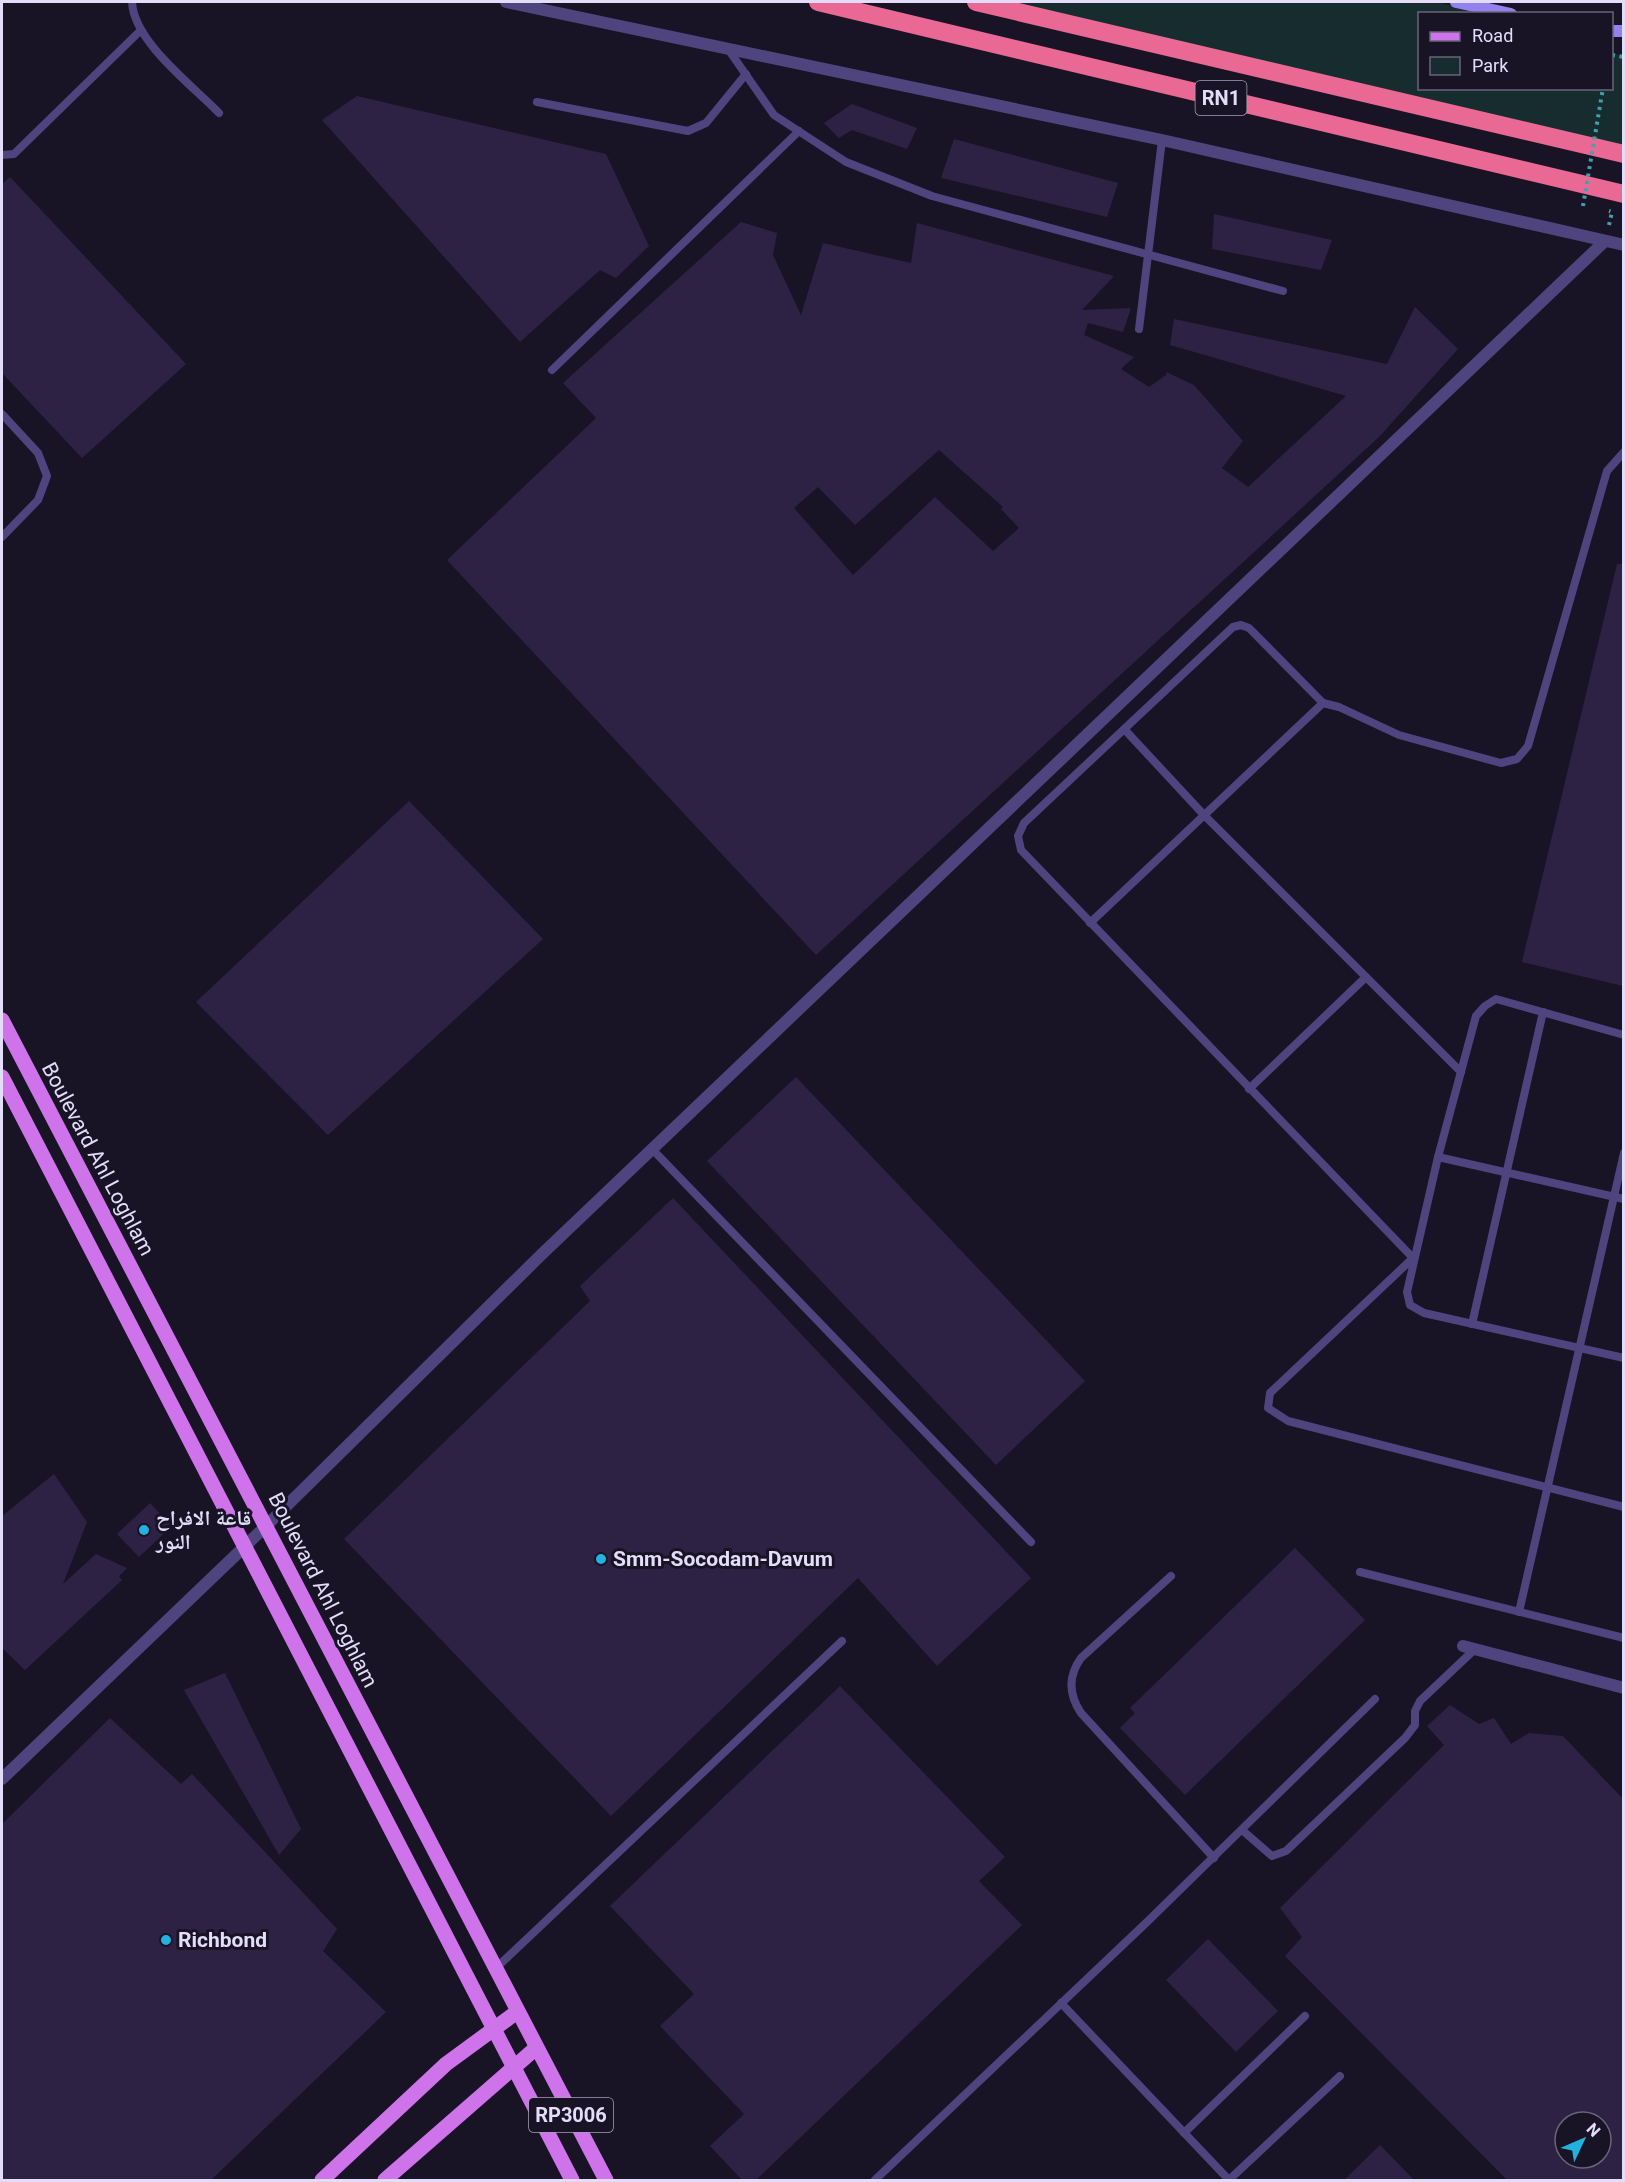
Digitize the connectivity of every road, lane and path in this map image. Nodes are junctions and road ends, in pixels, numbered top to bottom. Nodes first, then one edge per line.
1 (132, 2) edge
2 (506, 2) edge
3 (818, 2) edge
4 (976, 2) edge
5 (1456, 2) edge
6 (1502, 12) edge
7 (141, 31) junction
8 (728, 49) junction
9 (746, 74) junction
10 (1603, 90) edge
11 (537, 102) dead end
12 (219, 113) dead end
13 (799, 132) junction
14 (1162, 140) junction
15 (1623, 154) edge
16 (2, 155) edge
17 (1623, 194) edge
18 (1583, 206) dead end
19 (1605, 240) junction
20 (1623, 245) edge
21 (1148, 255) junction
22 (1283, 291) dead end
23 (1139, 330) dead end
24 (552, 370) dead end
25 (2, 414) edge
26 (1623, 452) edge
27 (2, 537) edge
28 (1323, 703) junction
29 (1125, 730) junction
30 (1204, 815) junction
31 (1090, 923) junction
32 (1366, 977) junction
33 (1543, 1012) junction
34 (2, 1020) edge
35 (1623, 1035) edge
36 (1461, 1072) junction
37 (2, 1077) edge
38 (35, 1082) junction
39 (1249, 1089) junction
40 (10, 1093) junction
41 (652, 1149) junction
42 (1623, 1153) edge
43 (1438, 1157) junction
44 (1507, 1172) junction
45 (1614, 1197) junction
46 (1623, 1199) edge
47 (1413, 1258) junction
48 (1472, 1324) junction
49 (1579, 1349) junction
50 (1623, 1358) edge
51 (181, 1364) junction
52 (158, 1376) junction
53 (1547, 1487) junction
54 (1623, 1507) edge
55 (266, 1526) junction
56 (1031, 1542) dead end
57 (243, 1548) junction
58 (1360, 1572) dead end
59 (1171, 1576) dead end
60 (1519, 1612) junction
61 (1623, 1638) edge
62 (842, 1641) dead end
63 (1469, 1648) joint
64 (1623, 1688) edge
65 (1375, 1699) dead end
66 (2, 1779) edge
67 (1242, 1830) junction
68 (1214, 1858) junction
69 (494, 1969) junction
70 (1060, 2003) junction
71 (517, 2012) junction
72 (1305, 2016) dead end
73 (493, 2028) junction
74 (536, 2048) junction
75 (512, 2067) junction
76 (1340, 2076) dead end
77 (1184, 2133) junction
78 (322, 2181) edge
79 (385, 2181) edge
80 (572, 2181) edge
81 (606, 2181) edge
82 (875, 2181) edge
83 (1229, 2181) edge

1 - 7 lane
2 - 8 street
3 - 17 highway, RN1
4 - 15 highway, RN1
5 - 6 street
7 - 12 lane
7 - 16 lane
8 - 9 lane
8 - 14 street
9 - 11 lane
9 - 13 lane
10 - 18 path, bridge
13 - 21 lane
13 - 24 lane
14 - 19 street
14 - 21 lane
19 - 20 street
19 - 41 street
21 - 22 lane
21 - 23 lane
25 - 27 lane
26 - 28 lane
28 - 29 lane
28 - 30 lane
29 - 30 lane
29 - 31 lane
30 - 31 lane
30 - 32 lane
31 - 39 lane
32 - 36 lane
32 - 39 lane
33 - 35 lane
33 - 36 lane
33 - 44 lane
34 - 38 main road, Boulevard Ahl Loghlam / RP3006
36 - 43 lane
37 - 40 main road, RP3006
38 - 40 main road
38 - 51 main road, Boulevard Ahl Loghlam / RP3006
39 - 47 lane
40 - 52 main road, RP3006
41 - 55 street
41 - 56 lane
42 - 45 lane
43 - 44 lane
43 - 47 lane
44 - 45 lane
44 - 48 lane
45 - 46 lane
45 - 49 lane
47 - 48 lane
47 - 53 lane
48 - 49 lane
49 - 50 lane
49 - 53 lane
51 - 52 main road
51 - 55 main road, Boulevard Ahl Loghlam / RP3006
52 - 57 main road, RP3006
53 - 54 lane
53 - 60 lane
55 - 57 street
55 - 69 main road, Boulevard Ahl Loghlam / RP3006
57 - 66 street
57 - 73 main road, RP3006
58 - 60 lane
59 - 68 lane
60 - 61 lane
62 - 69 lane
63 - 64 street
63 - 67 lane
65 - 67 lane
67 - 68 lane
68 - 70 lane
69 - 71 main road, Boulevard Ahl Loghlam / RP3006
70 - 77 lane
70 - 82 lane
71 - 73 main road
71 - 74 main road, Boulevard Ahl Loghlam / RP3006
72 - 77 lane
73 - 75 main road, RP3006
73 - 78 main road
74 - 75 main road
74 - 81 main road, Boulevard Ahl Loghlam / RP3006
75 - 79 main road
75 - 80 main road, RP3006
76 - 83 lane
77 - 83 lane

